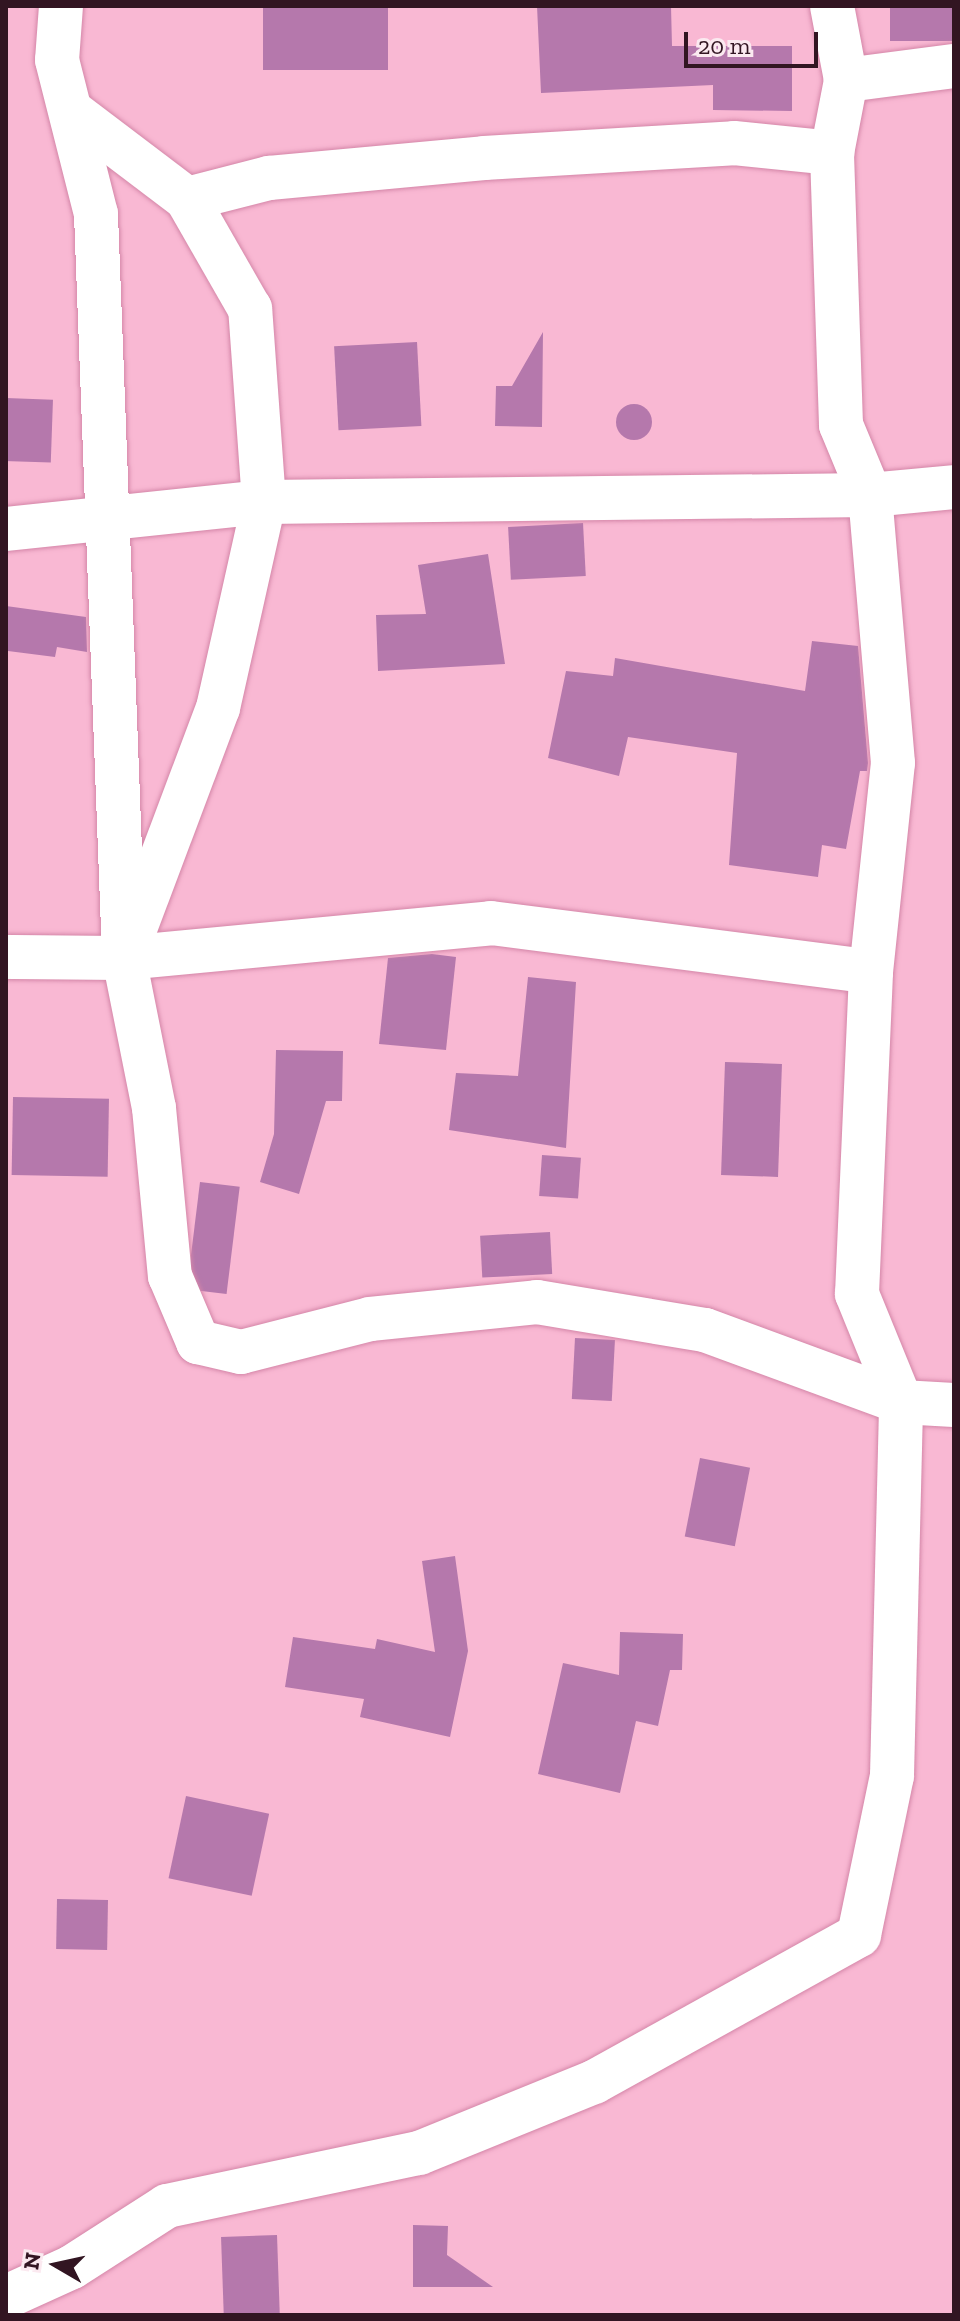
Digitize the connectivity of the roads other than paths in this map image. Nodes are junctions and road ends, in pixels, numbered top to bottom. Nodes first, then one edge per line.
1 (61, 6) edge
2 (832, 6) edge
3 (954, 66) edge
4 (846, 80) junction
5 (75, 114) junction
6 (832, 153) junction
7 (187, 199) junction
8 (954, 487) edge
9 (870, 495) junction
10 (264, 502) junction
11 (105, 523) junction
12 (6, 529) edge
13 (6, 957) edge
14 (124, 958) junction
15 (871, 972) junction
16 (901, 1402) junction
17 (954, 1405) edge
18 (6, 2297) edge

1 - 5 street
2 - 4 street
3 - 4 street
4 - 6 street
5 - 7 street
5 - 11 street
6 - 7 street
6 - 9 street
7 - 10 street
8 - 9 street
9 - 10 street
9 - 15 street
10 - 11 street
10 - 14 street
11 - 12 street
11 - 14 street
13 - 14 street
14 - 15 street
14 - 16 street
15 - 16 street
16 - 17 street
16 - 18 street

